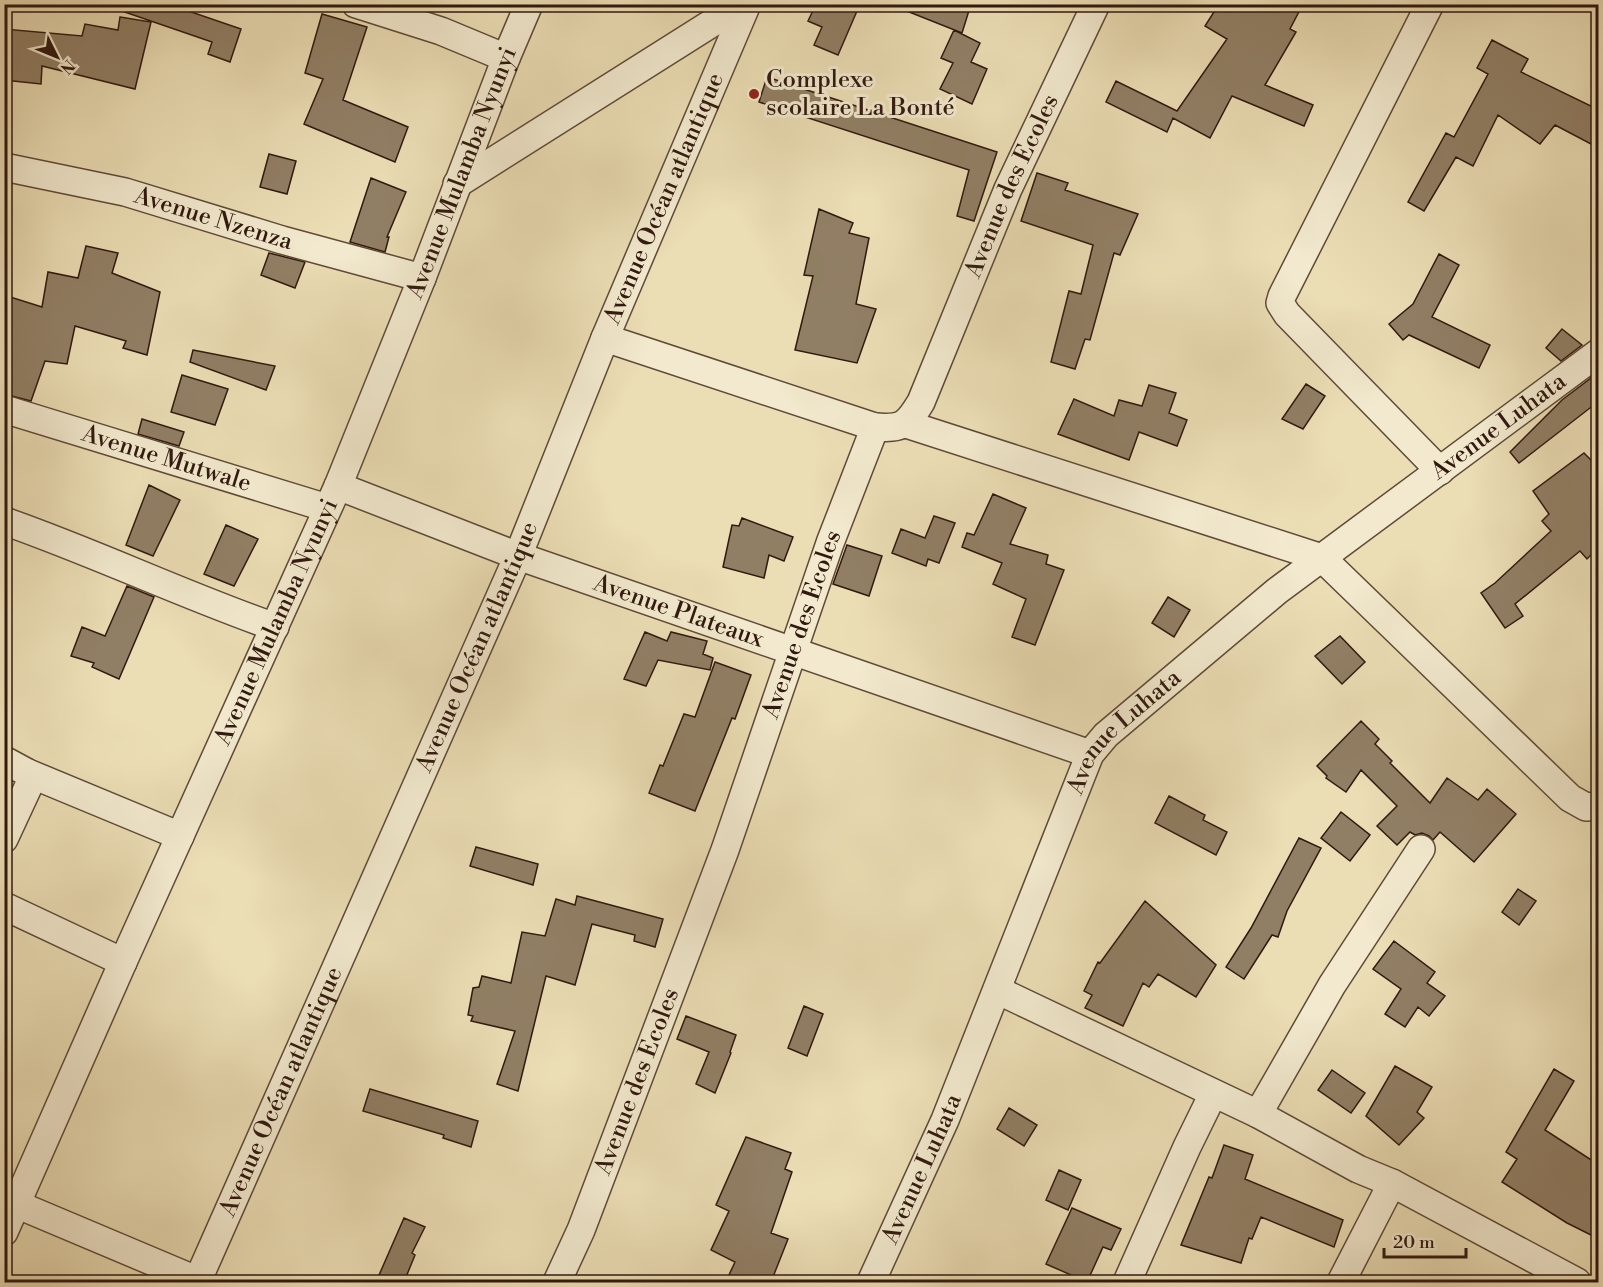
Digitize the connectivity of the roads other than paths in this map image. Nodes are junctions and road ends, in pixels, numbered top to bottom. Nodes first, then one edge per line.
1 (356, 4) edge
2 (529, 4) edge
3 (745, 4) edge
4 (1096, 4) edge
5 (1430, 4) edge
6 (506, 58) junction
7 (4, 166) edge
8 (457, 184) junction
9 (422, 278) junction
10 (605, 338) junction
11 (1599, 353) edge
12 (4, 409) edge
13 (906, 424) junction
14 (875, 427) junction
15 (1440, 471) junction
16 (333, 497) junction
17 (4, 521) edge
18 (518, 556) junction
19 (1322, 558) junction
20 (275, 627) junction
21 (793, 650) junction
22 (1090, 754) junction
23 (4, 760) edge
24 (28, 773) junction
25 (1599, 806) edge
26 (180, 836) junction
27 (4, 839) edge
28 (1421, 849) dead end
29 (4, 906) edge
30 (123, 962) junction
31 (997, 990) junction
32 (1213, 1094) junction
33 (1258, 1114) junction
34 (1392, 1184) junction
35 (10, 1202) edge
36 (4, 1232) edge
37 (198, 1282) edge
38 (557, 1282) edge
39 (872, 1282) edge
40 (1127, 1282) edge
41 (1341, 1282) edge
42 (1577, 1282) edge

1 - 6 street
2 - 6 street, Avenue Mulamba Nyunyi
3 - 8 street
3 - 10 street, Avenue Océan atlantique
4 - 13 street, Avenue des Ecoles
5 - 15 street
6 - 8 street, Avenue Mulamba Nyunyi
7 - 9 street, Avenue Nzenza
8 - 9 street, Avenue Mulamba Nyunyi
9 - 16 street, Avenue Mulamba Nyunyi
10 - 14 street
10 - 18 street, Avenue Océan atlantique
11 - 15 street, Avenue Luhata
12 - 16 street, Avenue Mutwale
13 - 14 street
13 - 19 street
14 - 21 street, Avenue des Ecoles
15 - 19 street, Avenue Luhata
16 - 18 street, Avenue Plateaux
16 - 20 street, Avenue Mulamba Nyunyi
17 - 20 street
18 - 21 street, Avenue Plateaux
18 - 37 street, Avenue Océan atlantique
19 - 22 street, Avenue Luhata
19 - 25 street
20 - 26 street, Avenue Mulamba Nyunyi
21 - 22 street, Avenue Plateaux
21 - 38 street, Avenue des Ecoles
22 - 31 street, Avenue Luhata
23 - 24 street
24 - 26 street
24 - 27 street
26 - 30 street, Avenue Mulamba Nyunyi
28 - 33 street
29 - 30 street
30 - 35 street, Avenue Mulamba Nyunyi
31 - 32 street
31 - 39 street, Avenue Luhata
32 - 33 street
32 - 40 street
33 - 34 street
34 - 41 street
34 - 42 street
35 - 36 street, Avenue Mulamba Nyunyi
35 - 37 street

